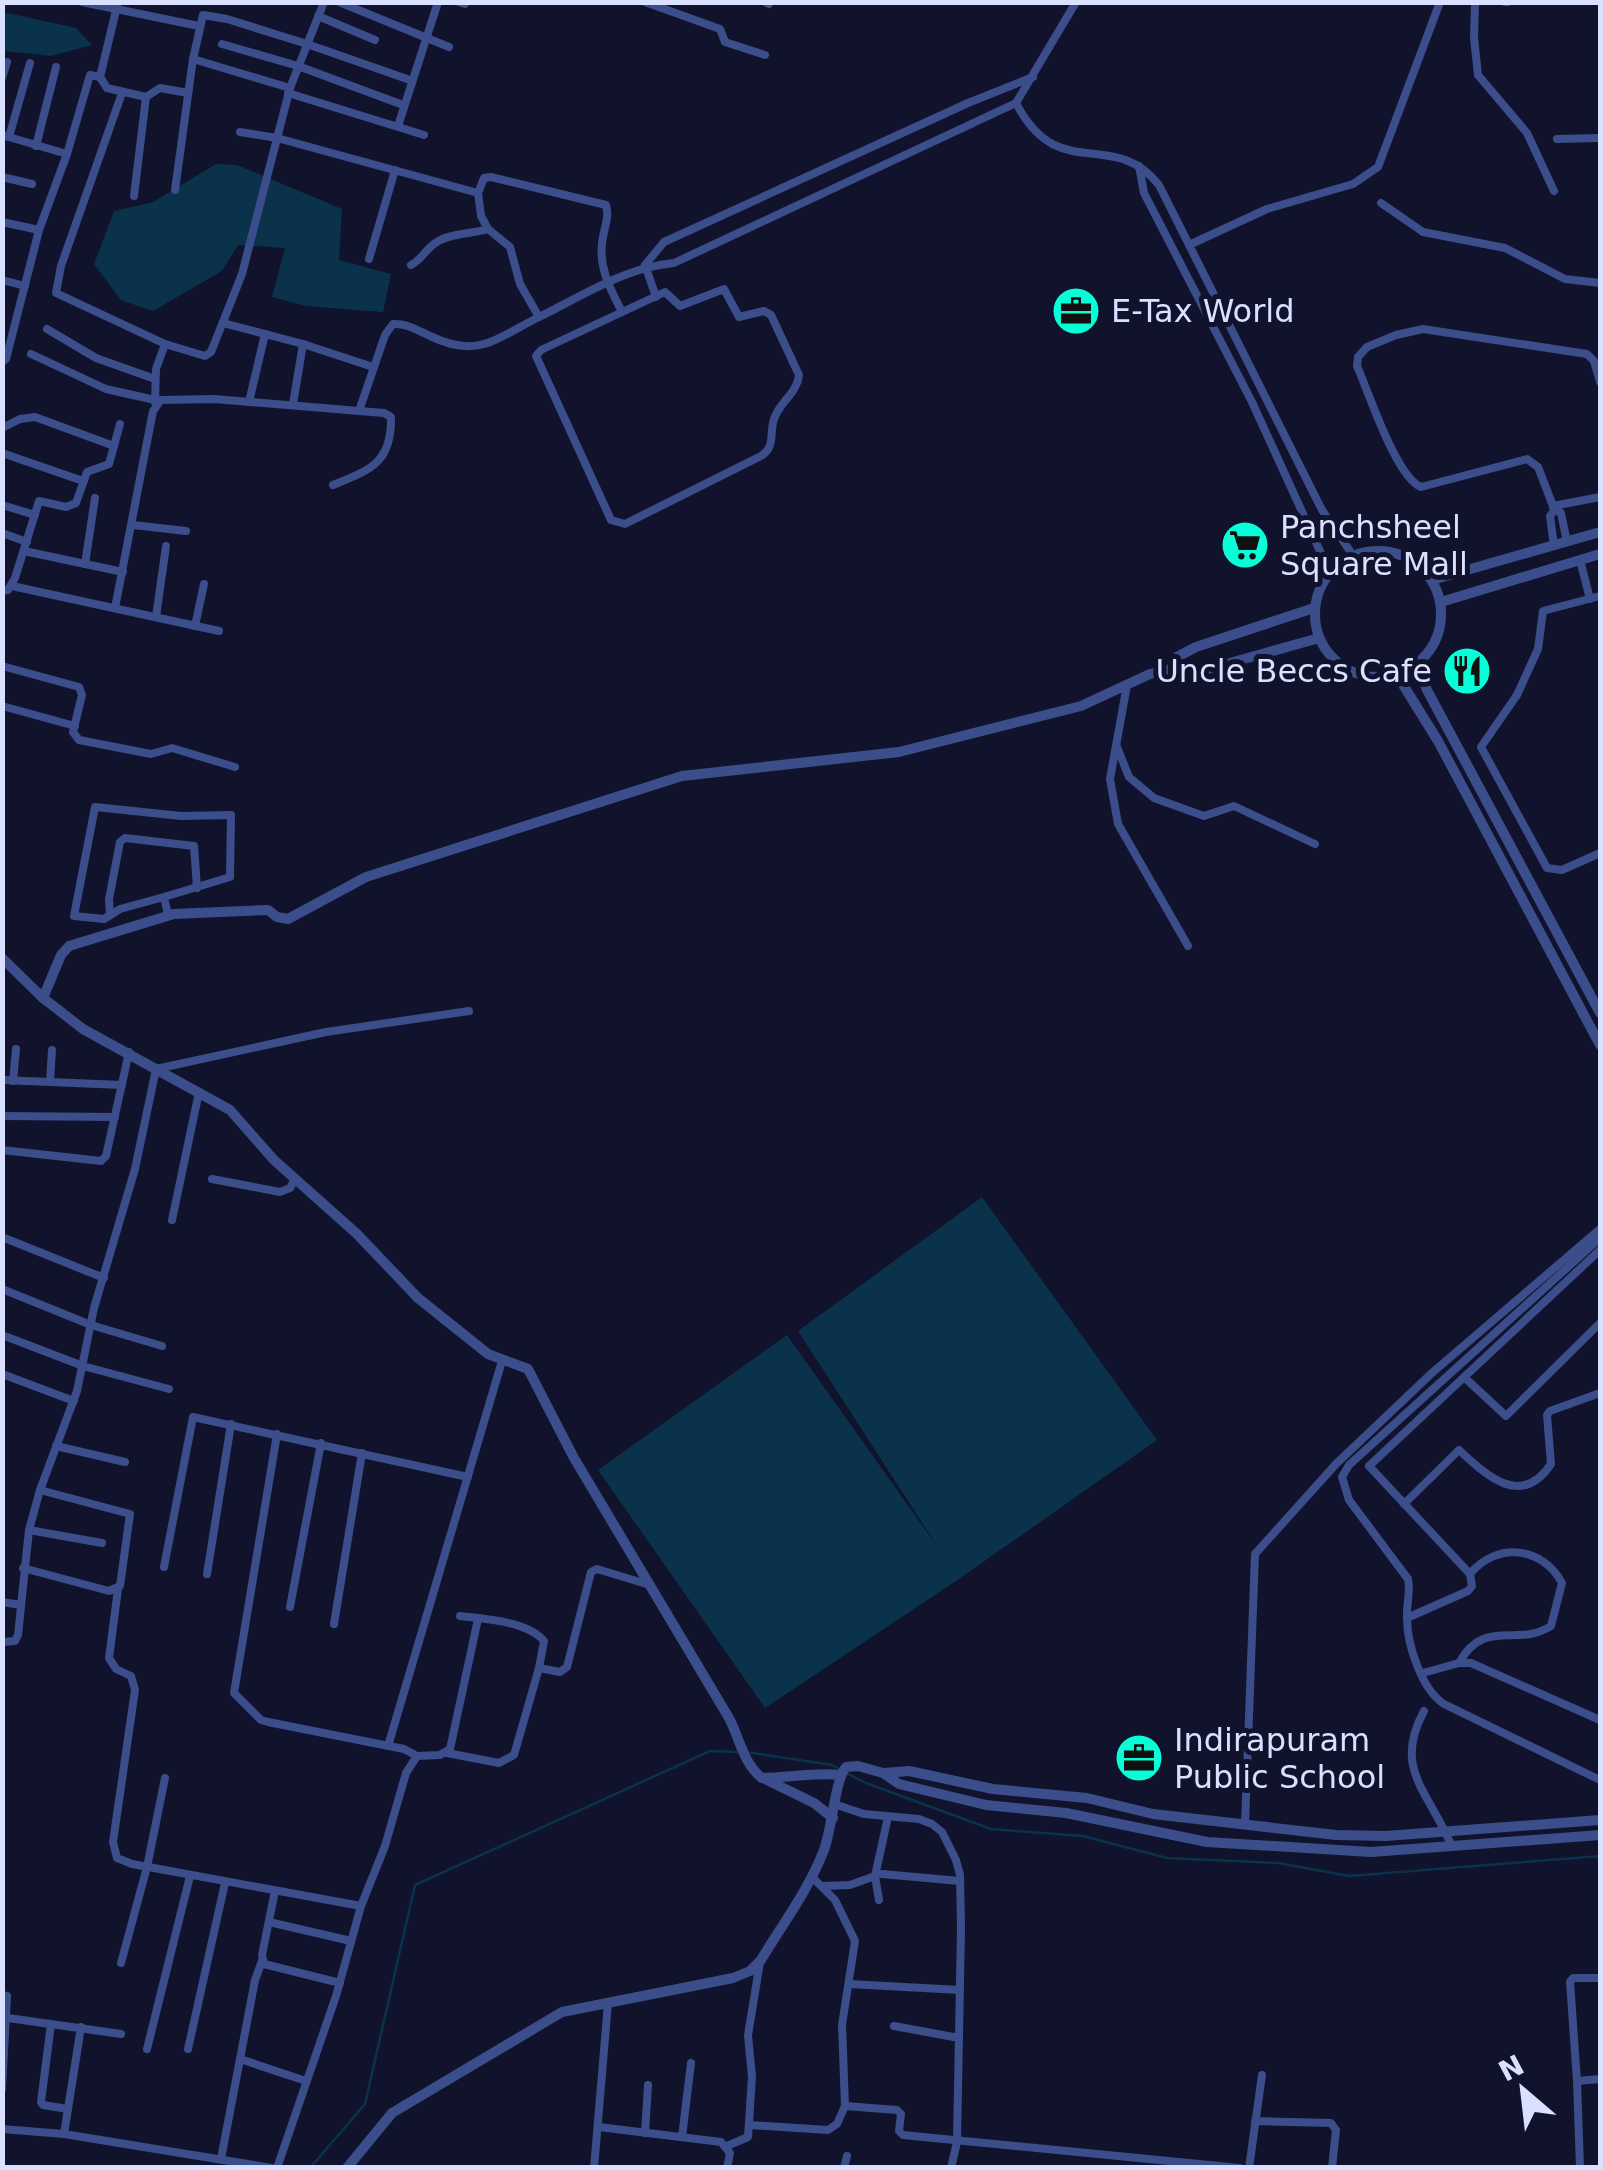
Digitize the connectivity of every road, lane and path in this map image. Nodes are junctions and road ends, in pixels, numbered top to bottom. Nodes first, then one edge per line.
1 (82, 2) edge
2 (324, 2) edge
3 (339, 2) edge
4 (438, 2) edge
5 (645, 2) edge
6 (1076, 2) edge
7 (1440, 2) edge
8 (1476, 2) edge
9 (116, 7) edge
10 (318, 16) junction
11 (199, 26) junction
12 (426, 38) junction
13 (374, 40) dead end
14 (222, 44) dead end
15 (307, 44) junction
16 (449, 47) dead end
17 (764, 55) dead end
18 (193, 59) junction
19 (7, 62) dead end
20 (30, 63) dead end
21 (298, 66) junction
22 (56, 67) dead end
23 (100, 77) junction
24 (1033, 77) junction
25 (2, 78) edge
26 (410, 80) junction
27 (289, 90) junction
28 (122, 93) junction
29 (188, 93) junction
30 (146, 97) junction
31 (1016, 103) junction
32 (404, 105) junction
33 (398, 126) junction
34 (240, 132) dead end
35 (424, 134) dead end
36 (6, 136) edge
37 (277, 138) junction
38 (1600, 138) edge
39 (1557, 139) dead end
40 (36, 146) junction
41 (67, 154) junction
42 (1138, 166) junction
43 (396, 170) junction
44 (2, 177) edge
45 (32, 184) dead end
46 (175, 190) dead end
47 (1554, 191) dead end
48 (478, 193) junction
49 (134, 196) dead end
50 (1381, 203) dead end
51 (2, 222) edge
52 (488, 229) junction
53 (39, 230) junction
54 (1189, 245) junction
55 (1195, 257) junction
56 (370, 258) dead end
57 (1182, 264) junction
58 (411, 265) dead end
59 (645, 265) junction
60 (2, 280) edge
61 (608, 284) junction
62 (1600, 284) edge
63 (24, 286) junction
64 (656, 296) junction
65 (622, 312) junction
66 (539, 317) junction
67 (223, 323) junction
68 (47, 329) dead end
69 (265, 334) junction
70 (165, 344) junction
71 (304, 344) junction
72 (31, 354) dead end
73 (2, 362) edge
74 (374, 366) junction
75 (154, 379) junction
76 (1600, 382) edge
77 (155, 402) junction
78 (249, 402) junction
79 (293, 404) junction
80 (360, 412) junction
81 (120, 424) dead end
82 (2, 428) edge
83 (114, 446) junction
84 (2, 453) edge
85 (84, 481) junction
86 (332, 485) dead end
87 (1600, 497) edge
88 (94, 498) dead end
89 (2, 505) edge
90 (1554, 508) junction
91 (1322, 510) junction
92 (34, 516) junction
93 (1306, 518) junction
94 (133, 525) junction
95 (186, 531) dead end
96 (2, 532) edge
97 (1600, 532) edge
98 (1567, 542) junction
99 (26, 546) junction
100 (166, 546) dead end
101 (1554, 546) junction
102 (1600, 554) edge
103 (1354, 557) junction
104 (1580, 560) junction
105 (84, 564) junction
106 (123, 572) junction
107 (1330, 574) junction
108 (1432, 580) junction
109 (204, 584) dead end
110 (12, 586) junction
111 (2, 591) edge
112 (1600, 596) edge
113 (1590, 599) junction
114 (1441, 602) junction
115 (115, 608) junction
116 (1314, 608) junction
117 (156, 618) junction
118 (195, 626) junction
119 (219, 631) dead end
120 (1319, 638) junction
121 (1417, 664) junction
122 (2, 666) edge
123 (1171, 669) junction
124 (1397, 675) junction
125 (1128, 685) junction
126 (2, 706) edge
127 (75, 726) junction
128 (1116, 743) junction
129 (235, 767) dead end
130 (1522, 822) junction
131 (1504, 832) junction
132 (1314, 844) dead end
133 (1600, 853) edge
134 (1519, 859) junction
135 (1504, 866) junction
136 (197, 888) junction
137 (164, 897) junction
138 (110, 915) junction
139 (168, 916) junction
140 (1188, 946) dead end
141 (2, 958) edge
142 (42, 998) junction
143 (469, 1011) dead end
144 (1600, 1013) edge
145 (1600, 1045) edge
146 (16, 1049) dead end
147 (52, 1050) dead end
148 (129, 1052) junction
149 (156, 1069) junction
150 (2, 1080) edge
151 (13, 1081) junction
152 (50, 1082) junction
153 (122, 1085) junction
154 (198, 1092) junction
155 (2, 1116) edge
156 (115, 1117) junction
157 (2, 1150) edge
158 (212, 1178) dead end
159 (294, 1179) junction
160 (172, 1220) dead end
161 (1600, 1229) edge
162 (2, 1236) edge
163 (1600, 1238) edge
164 (1600, 1250) edge
165 (104, 1278) junction
166 (2, 1289) edge
167 (1600, 1324) edge
168 (90, 1325) junction
169 (2, 1335) edge
170 (162, 1346) dead end
171 (502, 1361) junction
172 (84, 1366) junction
173 (2, 1374) edge
174 (1464, 1378) junction
175 (169, 1389) dead end
176 (1600, 1393) edge
177 (74, 1401) junction
178 (231, 1424) junction
179 (277, 1434) junction
180 (321, 1443) junction
181 (56, 1446) junction
182 (362, 1453) junction
183 (124, 1462) dead end
184 (468, 1477) junction
185 (40, 1490) junction
186 (1404, 1504) junction
187 (29, 1530) junction
188 (102, 1543) dead end
189 (164, 1567) dead end
190 (22, 1568) junction
191 (207, 1574) dead end
192 (1470, 1574) junction
193 (650, 1585) junction
194 (118, 1590) junction
195 (2, 1602) edge
196 (21, 1605) junction
197 (290, 1607) dead end
198 (460, 1616) dead end
199 (478, 1618) junction
200 (1406, 1618) junction
201 (334, 1624) dead end
202 (2, 1642) edge
203 (1458, 1663) junction
204 (539, 1668) junction
205 (1423, 1674) junction
206 (1424, 1710) dead end
207 (1600, 1720) edge
208 (388, 1746) junction
209 (446, 1753) junction
210 (416, 1756) junction
211 (843, 1771) junction
212 (883, 1773) junction
213 (165, 1778) dead end
214 (762, 1778) junction
215 (1600, 1780) edge
216 (836, 1805) junction
217 (888, 1816) junction
218 (832, 1818) junction
219 (1600, 1820) edge
220 (1245, 1825) junction
221 (1445, 1830) junction
222 (1600, 1835) edge
223 (1452, 1847) junction
224 (147, 1867) junction
225 (878, 1875) junction
226 (190, 1876) junction
227 (812, 1876) junction
228 (960, 1881) junction
229 (226, 1882) junction
230 (822, 1886) junction
231 (275, 1891) junction
232 (880, 1900) dead end
233 (361, 1906) junction
234 (268, 1922) junction
235 (352, 1941) junction
236 (262, 1960) junction
237 (760, 1960) junction
238 (120, 1964) dead end
239 (1600, 1978) edge
240 (340, 1983) junction
241 (849, 1984) junction
242 (960, 1990) junction
243 (2, 1995) edge
244 (608, 2003) junction
245 (8, 2018) junction
246 (51, 2024) junction
247 (894, 2026) dead end
248 (81, 2028) junction
249 (121, 2034) dead end
250 (959, 2038) junction
251 (147, 2049) dead end
252 (188, 2049) dead end
253 (240, 2059) junction
254 (690, 2063) dead end
255 (1262, 2075) dead end
256 (1600, 2079) edge
257 (1576, 2081) junction
258 (306, 2082) junction
259 (648, 2085) dead end
260 (2, 2089) edge
261 (844, 2106) junction
262 (68, 2109) junction
263 (1255, 2121) junction
264 (750, 2124) junction
265 (598, 2127) junction
266 (2, 2129) edge
267 (645, 2132) junction
268 (64, 2134) junction
269 (682, 2137) junction
270 (957, 2142) junction
271 (727, 2146) junction
272 (1106, 2155) junction
273 (846, 2156) dead end
274 (221, 2159) junction
275 (1153, 2164) edge
276 (1198, 2166) edge
277 (1230, 2167) edge
278 (274, 2168) edge
279 (347, 2168) edge
280 (594, 2168) edge
281 (727, 2168) edge
282 (844, 2168) edge
283 (952, 2168) edge
284 (1104, 2168) edge
285 (1240, 2168) edge
286 (1248, 2168) edge
287 (1332, 2168) edge
288 (1580, 2168) edge

1 - 9 street
2 - 10 street
3 - 12 street
4 - 12 street
5 - 17 street
6 - 24 street
7 - 54 street
8 - 47 street
9 - 11 street
9 - 23 street
10 - 13 street
10 - 15 street
11 - 15 street
11 - 18 street
12 - 16 street
12 - 26 street
14 - 21 street
15 - 21 street
15 - 26 street
18 - 27 street
18 - 29 street
19 - 25 street
20 - 36 street
21 - 27 street
21 - 32 street
22 - 40 street
23 - 28 street
23 - 41 street
24 - 31 street
24 - 59 street
26 - 32 street
27 - 33 street
27 - 37 street
28 - 30 street
28 - 70 street
29 - 30 street
29 - 46 street
30 - 49 street
31 - 42 street
31 - 59 street
32 - 33 street
33 - 35 street
34 - 37 street
36 - 40 street
37 - 43 street
37 - 67 street
38 - 39 street
40 - 41 street
41 - 53 street
42 - 54 street
42 - 57 street
43 - 48 street
43 - 56 street
44 - 45 street
48 - 52 street
48 - 61 street
50 - 62 street
51 - 53 street
52 - 58 street
52 - 66 street
53 - 63 street
54 - 55 street
55 - 57 street
55 - 91 street
57 - 93 street
59 - 61 street
59 - 64 street
60 - 63 street
61 - 65 street
61 - 66 street
63 - 73 street
64 - 65 street
64 - 65 street
66 - 74 street
67 - 69 street
67 - 70 street
68 - 75 street
69 - 71 street
69 - 78 street
70 - 75 street
71 - 74 street
71 - 79 street
72 - 77 street
74 - 80 street
75 - 77 street
76 - 90 street
77 - 78 street
77 - 94 street
78 - 79 street
79 - 80 street
80 - 86 street
81 - 83 street
82 - 83 street
83 - 85 street
84 - 85 street
85 - 92 street
87 - 90 street
88 - 105 street
89 - 92 street
90 - 98 street
90 - 101 street
91 - 93 street
91 - 103 street
92 - 99 street
93 - 107 street
94 - 95 street
94 - 106 street
96 - 99 street
97 - 98 street
98 - 101 street
99 - 105 street
99 - 110 street
100 - 117 street
101 - 108 street
102 - 104 street
103 - 107 street
103 - 108 street
104 - 113 street
104 - 114 street
105 - 106 street
106 - 115 street
107 - 116 street
108 - 114 street
109 - 118 street
110 - 111 street
110 - 115 street
112 - 113 street
113 - 130 street
114 - 121 street
115 - 117 street
116 - 120 street
116 - 123 street
117 - 118 street
118 - 119 street
120 - 123 street
120 - 124 street
121 - 124 street
121 - 131 street
122 - 127 street
123 - 125 street
124 - 135 street
125 - 128 street
125 - 139 street
126 - 127 street
127 - 129 street
128 - 132 street
128 - 140 street
130 - 131 street
130 - 133 street
131 - 134 street
134 - 135 street
134 - 144 street
135 - 145 street
136 - 137 street
136 - 138 street
136 - 138 street
137 - 138 street
137 - 139 street
139 - 142 street
141 - 142 street
142 - 148 street
143 - 149 street
146 - 151 street
147 - 152 street
148 - 149 street
148 - 153 street
149 - 154 street
149 - 165 street
150 - 151 street
151 - 152 street
152 - 153 street
153 - 156 street
154 - 159 street
154 - 160 street
155 - 156 street
156 - 157 street
158 - 159 street
159 - 171 street
161 - 220 street
162 - 165 street
163 - 200 street
164 - 174 street
165 - 168 street
166 - 168 street
167 - 174 street
168 - 170 street
168 - 172 street
169 - 172 street
171 - 184 street
171 - 193 street
172 - 175 street
172 - 177 street
173 - 177 street
174 - 186 street
176 - 186 street
177 - 181 street
178 - 179 street
178 - 189 street
178 - 191 street
179 - 180 street
179 - 208 street
180 - 182 street
180 - 197 street
181 - 183 street
181 - 185 street
182 - 184 street
182 - 201 street
184 - 208 street
185 - 187 street
185 - 194 street
186 - 192 street
187 - 188 street
187 - 190 street
190 - 194 street
190 - 196 street
192 - 200 street
192 - 203 street
193 - 204 street
193 - 214 street
194 - 224 street
195 - 196 street
196 - 202 street
198 - 199 street
199 - 204 street
199 - 209 street
200 - 205 street
203 - 205 street
203 - 207 street
204 - 209 street
205 - 215 street
206 - 221 street
208 - 210 street
209 - 210 street
210 - 233 street
211 - 212 street
211 - 214 street
211 - 216 street
212 - 220 street
212 - 223 street
213 - 224 street
214 - 218 street
216 - 217 street
216 - 218 street
217 - 225 street
217 - 228 street
218 - 227 street
219 - 221 street
220 - 221 street
221 - 223 street
222 - 223 street
224 - 226 street
224 - 238 street
225 - 228 street
225 - 230 street
225 - 232 street
226 - 229 street
226 - 251 street
227 - 230 street
227 - 237 street
228 - 242 street
229 - 231 street
229 - 252 street
230 - 241 street
231 - 233 street
231 - 234 street
233 - 235 street
234 - 235 street
234 - 236 street
235 - 240 street
236 - 240 street
236 - 253 street
237 - 244 street
237 - 264 street
239 - 257 street
240 - 258 street
241 - 242 street
241 - 261 street
242 - 250 street
243 - 245 street
244 - 265 street
244 - 279 street
245 - 246 street
245 - 260 street
246 - 248 street
246 - 262 street
247 - 250 street
248 - 249 street
248 - 262 street
250 - 270 street
253 - 258 street
253 - 274 street
254 - 269 street
255 - 263 street
256 - 257 street
257 - 288 street
258 - 278 street
259 - 267 street
261 - 264 street
261 - 270 street
262 - 268 street
263 - 286 street
263 - 287 street
264 - 271 street
265 - 267 street
265 - 280 street
266 - 268 street
267 - 269 street
268 - 274 street
269 - 271 street
270 - 272 street
270 - 283 street
271 - 281 street
272 - 275 street
272 - 284 street
273 - 282 street
274 - 278 street
275 - 276 street
276 - 277 street
277 - 285 street

